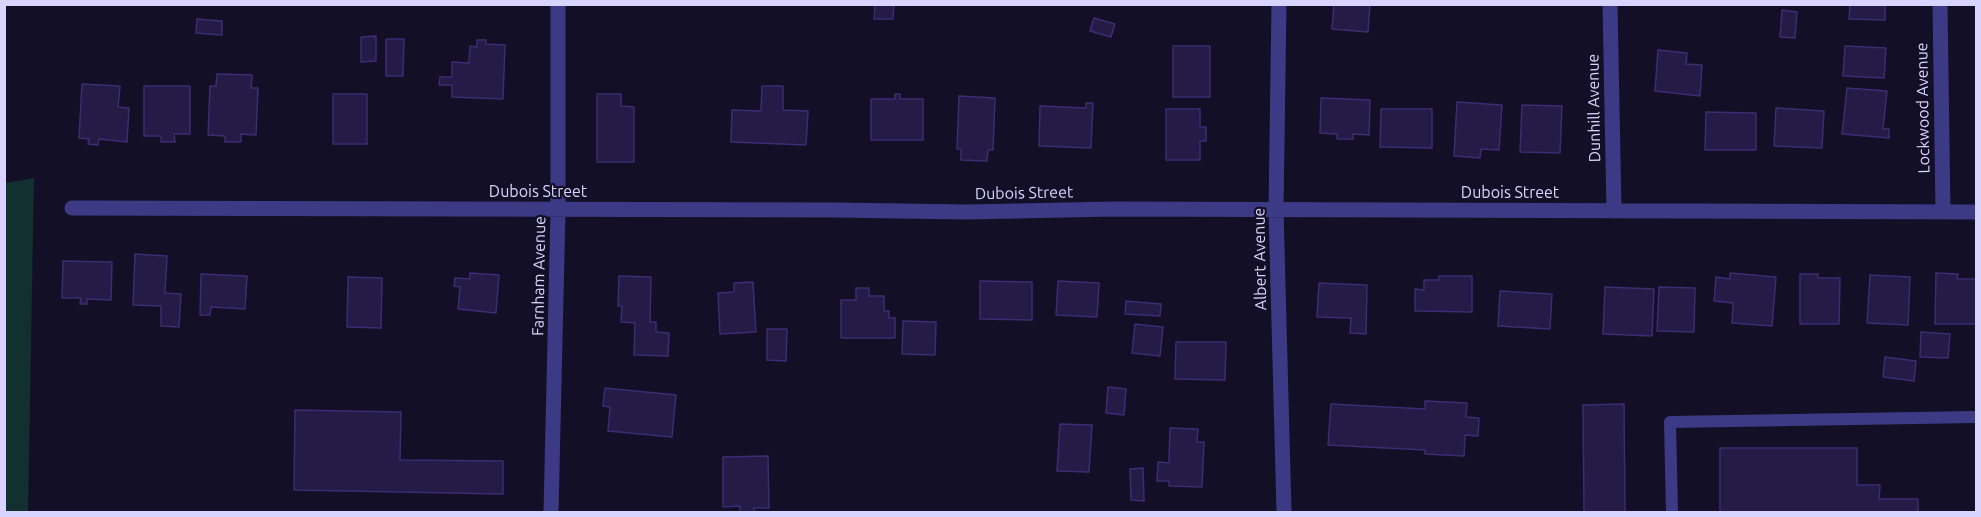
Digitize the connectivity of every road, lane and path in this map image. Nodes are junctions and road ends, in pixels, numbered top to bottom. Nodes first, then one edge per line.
1 (558, 4) edge
2 (1279, 4) edge
3 (1610, 4) edge
4 (1940, 4) edge
5 (72, 208) dead end
6 (1276, 210) junction
7 (558, 211) junction
8 (1614, 211) junction
9 (1942, 212) junction
10 (1977, 212) edge
11 (1977, 417) edge
12 (551, 513) edge
13 (1284, 513) edge
14 (1672, 513) edge

1 - 7 street, Farnham Avenue
2 - 6 street, Albert Avenue
3 - 8 street, Dunhill Avenue
4 - 9 street, Lockwood Avenue
5 - 7 street, Dubois Street
6 - 7 street, Dubois Street
6 - 8 street, Dubois Street
6 - 13 street, Albert Avenue
7 - 12 street, Farnham Avenue
8 - 9 street, Dubois Street
9 - 10 street, Dubois Street
11 - 14 lane

